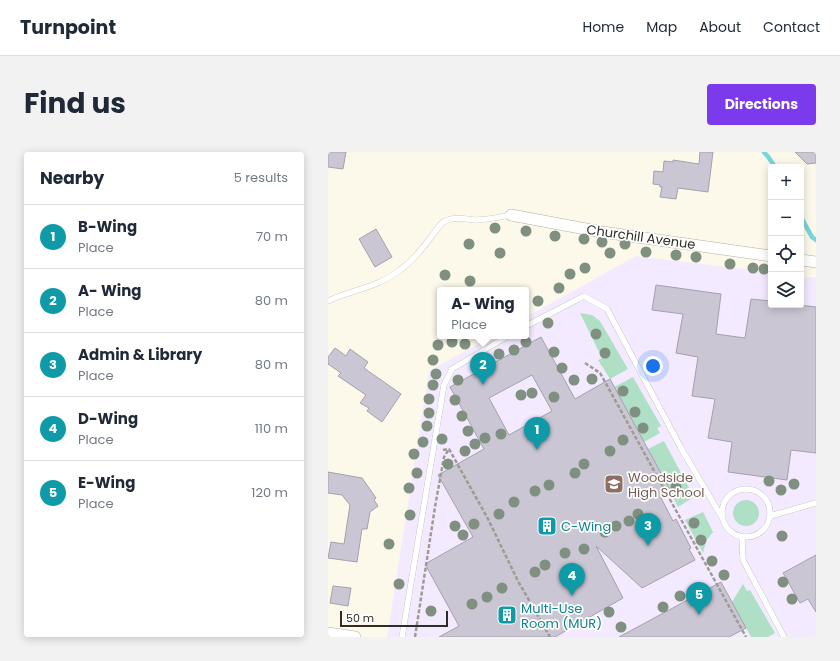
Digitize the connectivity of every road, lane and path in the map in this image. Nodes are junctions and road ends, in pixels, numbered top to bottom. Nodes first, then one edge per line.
1 (511, 215) joint
2 (768, 256) edge
3 (804, 260) edge
4 (816, 262) edge
5 (328, 301) edge
6 (529, 324) edge
7 (503, 339) edge
8 (585, 363) dead end
9 (449, 450) junction
10 (433, 452) junction
11 (816, 503) edge
12 (721, 516) junction
13 (770, 516) junction
14 (742, 538) junction
15 (328, 633) edge
16 (355, 637) edge
17 (402, 637) edge
18 (415, 637) edge
19 (550, 637) edge
20 (746, 637) edge
21 (784, 637) edge

1 - 2 street, Churchill Avenue
1 - 5 lane
3 - 4 street
6 - 12 lane
7 - 10 lane
8 - 20 path
9 - 10 path
9 - 18 path
9 - 19 path
10 - 17 lane
11 - 13 lane
12 - 13 lane
12 - 14 lane
13 - 14 lane
14 - 21 lane
15 - 16 street

